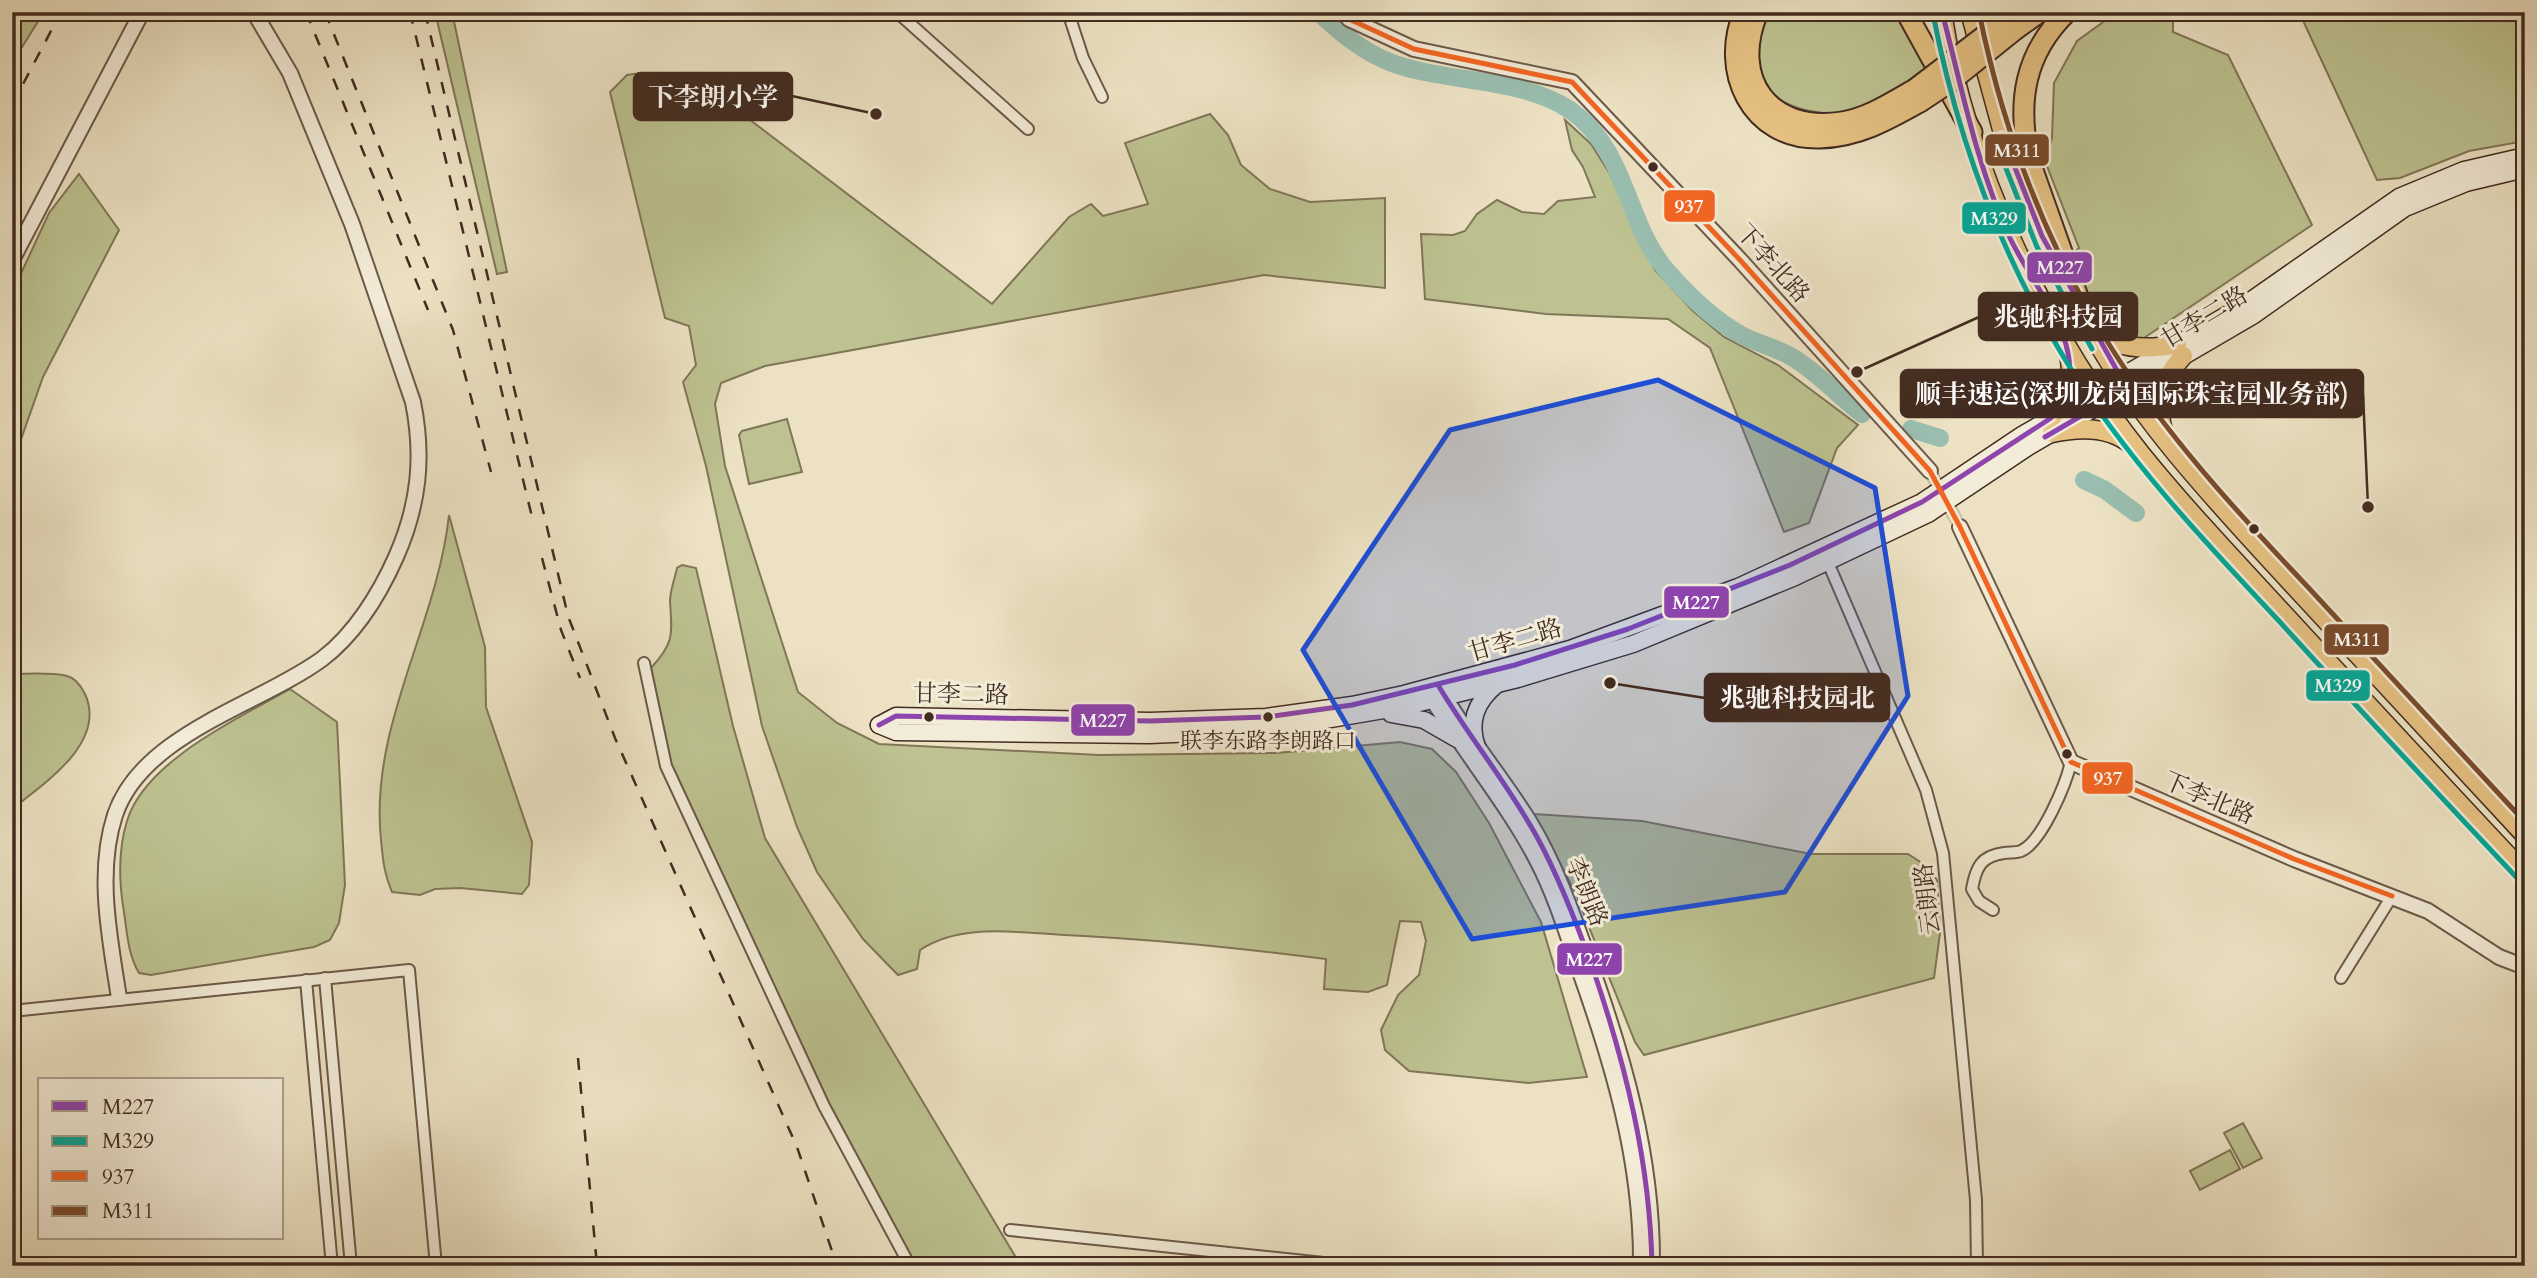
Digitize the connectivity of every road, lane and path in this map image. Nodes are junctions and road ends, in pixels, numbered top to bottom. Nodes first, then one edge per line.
1 (142, 12) edge
2 (254, 12) edge
3 (897, 12) edge
4 (1068, 12) edge
5 (1343, 12) edge
6 (1744, 12) edge
7 (1758, 12) edge
8 (1906, 12) edge
9 (1942, 12) edge
10 (1970, 12) edge
11 (2040, 12) edge
12 (2067, 12) edge
13 (2014, 20) edge
14 (1918, 95) junction
15 (1102, 97) dead end
16 (1028, 129) dead end
17 (1972, 132) junction
18 (2525, 156) edge
19 (2525, 169) edge
20 (12, 260) edge
21 (2088, 325) junction
22 (2065, 340) junction
23 (2180, 350) junction
24 (2124, 383) junction
25 (2101, 397) junction
26 (2052, 425) junction
27 (2168, 444) junction
28 (2140, 452) junction
29 (1930, 471) tunnel mouth
30 (1961, 527) tunnel mouth
31 (1825, 556) junction
32 (644, 663) dead end
33 (1497, 684) junction
34 (1435, 692) junction
35 (1371, 713) junction
36 (1457, 739) junction
37 (1477, 747) junction
38 (2071, 762) junction
39 (2525, 835) edge
40 (2525, 874) edge
41 (2392, 896) junction
42 (1993, 910) dead end
43 (2525, 967) edge
44 (325, 978) junction
45 (2341, 978) dead end
46 (306, 980) junction
47 (119, 998) junction
48 (12, 1011) edge
49 (1010, 1230) dead end
50 (332, 1266) edge
51 (351, 1266) edge
52 (436, 1266) edge
53 (910, 1266) edge
54 (1352, 1266) edge
55 (1641, 1266) edge
56 (1652, 1266) edge
57 (1977, 1266) edge

1 - 20 street
2 - 47 street
3 - 16 street
4 - 15 street
5 - 29 street, 下李北路
6 - 14 highway
7 - 14 highway
8 - 17 highway
9 - 17 main road
10 - 21 main road
11 - 13 highway
12 - 21 highway
13 - 14 highway, bridge
17 - 22 main road
18 - 23 main road, 甘李二路
19 - 23 main road, 甘李二路
21 - 23 main road
21 - 24 main road
22 - 25 main road
22 - 26 main road
23 - 24 main road, 甘李二路
23 - 27 main road
24 - 25 main road, 甘李二路
24 - 27 main road
25 - 26 main road, 甘李二路
25 - 28 main road
26 - 28 main road
26 - 31 main road, 甘李二路
27 - 39 main road
28 - 40 main road
30 - 38 street
31 - 33 main road, 甘李二路
31 - 34 main road, 甘李二路
31 - 57 street, 云朗路
32 - 53 street
33 - 34 main road, 甘李二路
33 - 37 main road
34 - 35 main road, 甘李二路
34 - 35 main road, 甘李二路
34 - 36 street, 李朗路
34 - 37 street, 李朗路
35 - 36 main road
36 - 55 street, 李朗路
37 - 56 street, 李朗路
38 - 41 street, 下李北路
38 - 42 street
41 - 43 street, 下李北路
41 - 45 street
44 - 46 street
44 - 51 street
44 - 52 street
46 - 47 street
46 - 50 street
47 - 48 street
49 - 54 street

